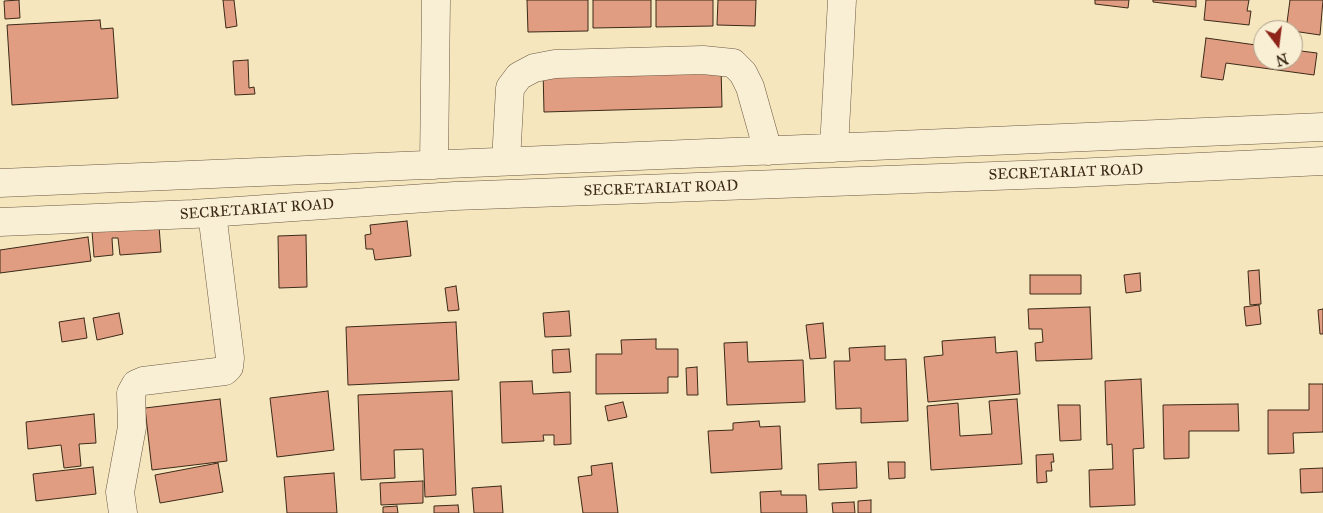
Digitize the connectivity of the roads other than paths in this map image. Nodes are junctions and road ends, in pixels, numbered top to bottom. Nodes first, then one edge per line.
1 (436, 0) edge
2 (842, 0) edge
3 (1323, 127) edge
4 (834, 148) junction
5 (768, 151) junction
6 (506, 161) junction
7 (1323, 161) edge
8 (434, 165) junction
9 (0, 183) edge
10 (212, 213) junction
11 (0, 222) edge
12 (123, 513) edge

1 - 8 street
2 - 4 street
3 - 4 street
4 - 5 street
5 - 6 street
5 - 6 street
6 - 8 street
7 - 10 street, SECRETARIAT ROAD
8 - 9 street
10 - 11 street, SECRETARIAT ROAD
10 - 12 street

